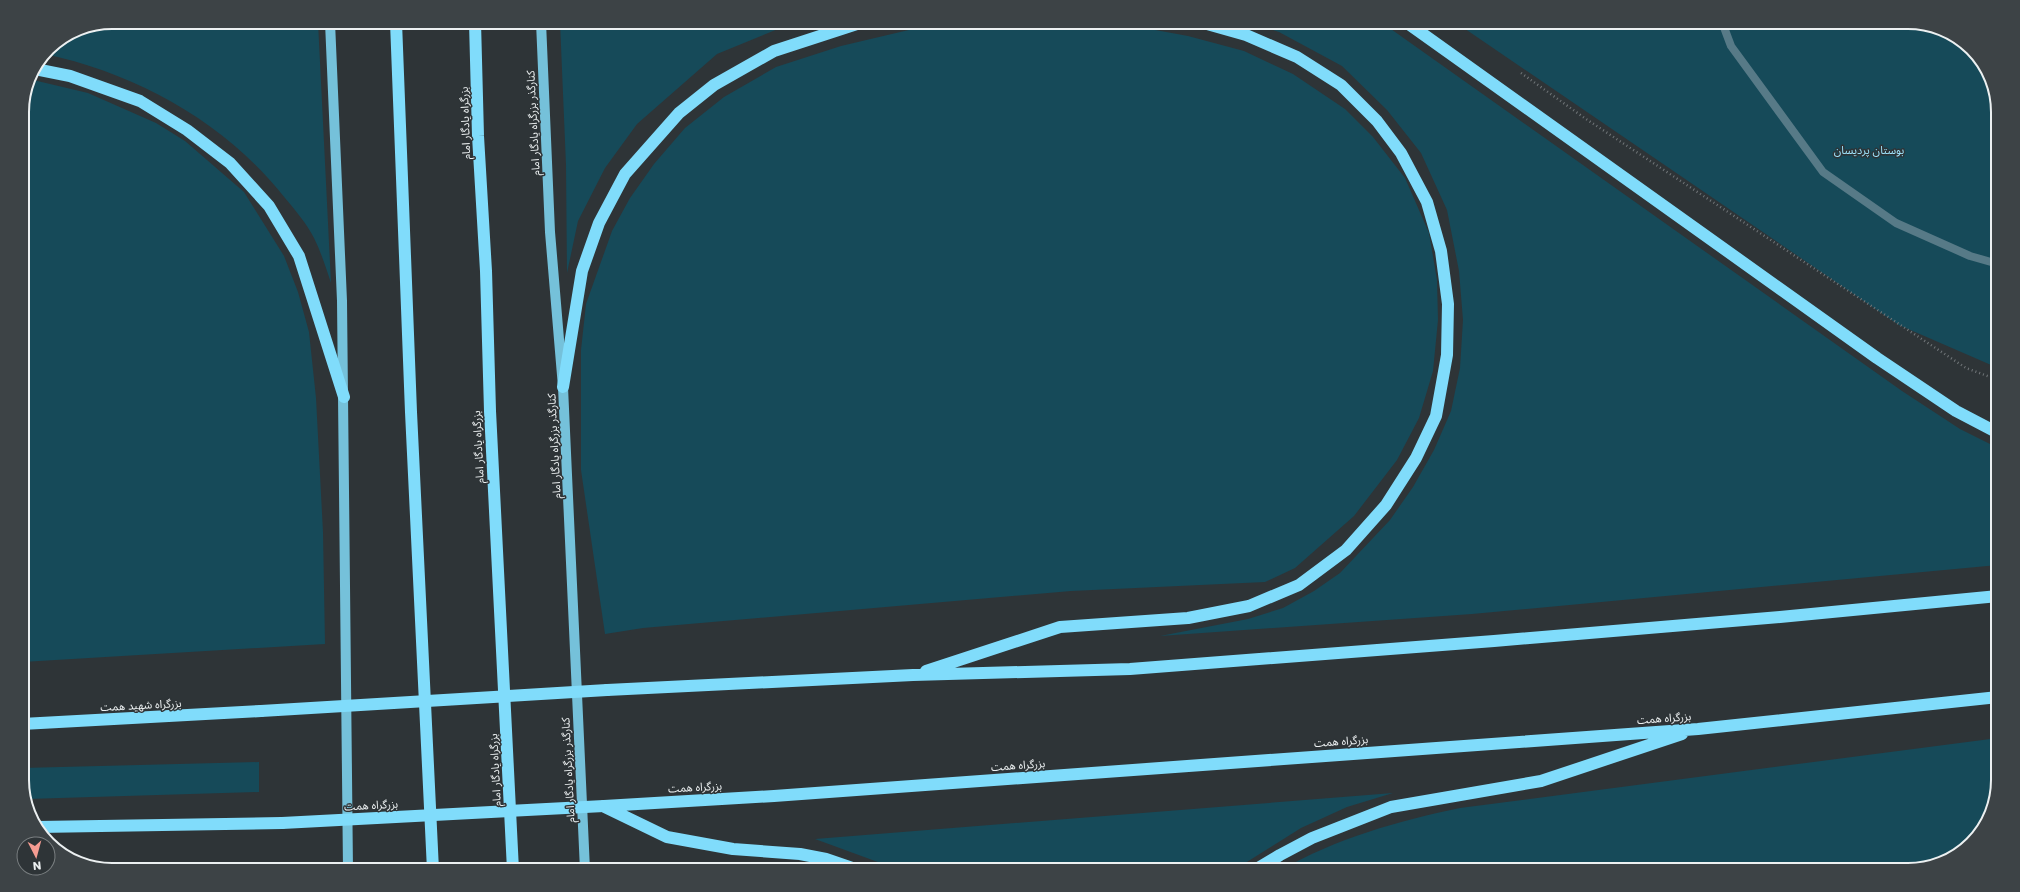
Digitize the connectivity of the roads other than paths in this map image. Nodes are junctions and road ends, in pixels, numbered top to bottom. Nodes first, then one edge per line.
1 (330, 29) edge
2 (396, 29) edge
3 (475, 29) edge
4 (541, 29) edge
5 (842, 29) edge
6 (1224, 29) edge
7 (1416, 29) edge
8 (1725, 29) edge
9 (41, 70) edge
10 (1991, 262) edge
11 (563, 387) junction
12 (344, 397) junction
13 (1991, 429) edge
14 (1991, 597) edge
15 (913, 675) junction
16 (1991, 698) edge
17 (29, 724) edge
18 (1698, 729) junction
19 (604, 806) junction
20 (44, 827) edge
21 (348, 863) edge
22 (433, 863) edge
23 (513, 863) edge
24 (585, 863) edge
25 (838, 863) edge
26 (1267, 863) edge

1 - 12 main road
2 - 22 highway
3 - 23 highway, بزرگراه یادگار امام
4 - 11 main road, کنارگذر بزرگراه یادگار امام
5 - 11 highway
6 - 15 highway
7 - 13 highway
8 - 10 lane
9 - 12 highway
11 - 24 main road, کنارگذر بزرگراه یادگار امام
12 - 21 main road
14 - 15 highway
15 - 17 highway, بزرگراه شهید همت, bridge
16 - 18 highway, بزرگراه همت
18 - 19 highway, بزرگراه همت
18 - 26 highway
19 - 20 highway, بزرگراه همت, bridge
19 - 25 highway

